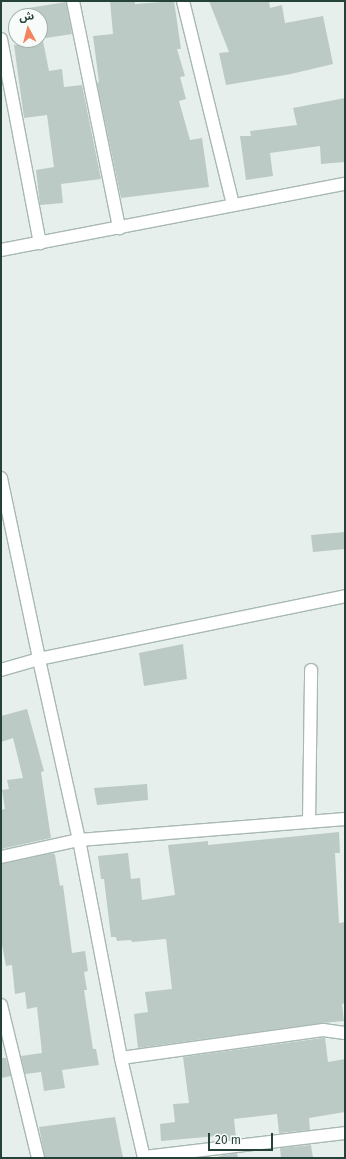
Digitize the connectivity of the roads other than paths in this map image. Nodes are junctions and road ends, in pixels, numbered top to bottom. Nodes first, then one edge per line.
1 (73, 1) edge
2 (183, 1) edge
3 (1, 39) edge
4 (345, 184) edge
5 (233, 205) junction
6 (119, 228) junction
7 (40, 244) junction
8 (1, 250) edge
9 (1, 478) edge
10 (345, 596) edge
11 (39, 659) junction
12 (1, 670) edge
13 (311, 670) dead end
14 (345, 819) edge
15 (309, 822) junction
16 (79, 840) junction
17 (1, 857) edge
18 (1, 1005) edge
19 (345, 1033) edge
20 (121, 1058) junction
21 (345, 1133) edge
22 (38, 1158) edge
23 (144, 1158) edge

1 - 6 street
2 - 5 street
3 - 7 street
4 - 5 street
5 - 6 street
6 - 7 street
7 - 8 street
9 - 11 street
10 - 11 street
11 - 12 street
11 - 16 street
13 - 15 street
14 - 15 street
15 - 16 street
16 - 17 street
16 - 20 street
18 - 22 street
19 - 20 street
20 - 23 street
21 - 23 street

